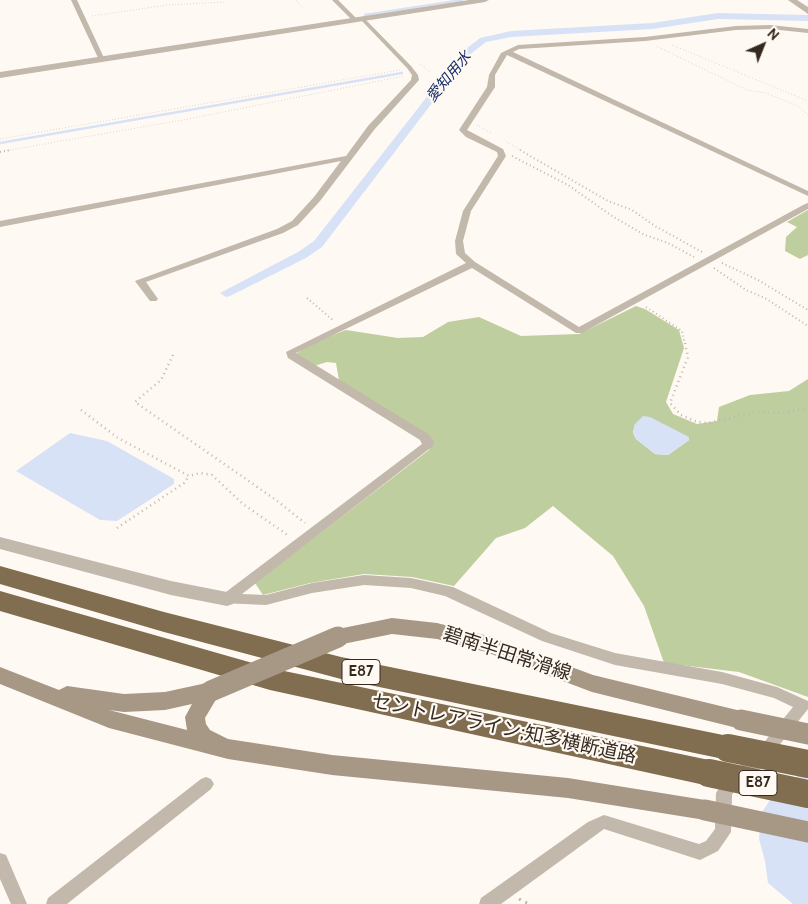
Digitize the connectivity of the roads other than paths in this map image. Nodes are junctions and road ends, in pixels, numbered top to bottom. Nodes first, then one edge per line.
1 (74, 0) edge
2 (335, 0) edge
3 (485, 0) edge
4 (792, 0) edge
5 (808, 11) edge
6 (359, 20) junction
7 (808, 31) edge
8 (507, 52) junction
9 (102, 60) junction
10 (0, 75) edge
11 (347, 158) junction
12 (808, 194) edge
13 (808, 206) edge
14 (0, 224) edge
15 (472, 264) junction
16 (153, 300) dead end
17 (0, 543) edge
18 (0, 575) edge
19 (228, 599) junction
20 (0, 601) edge
21 (0, 675) edge
22 (211, 691) junction
23 (42, 692) junction
24 (808, 734) edge
25 (228, 749) junction
26 (808, 764) edge
27 (206, 784) dead end
28 (808, 794) edge
29 (704, 810) joint
30 (808, 832) edge
31 (0, 861) edge
32 (19, 904) edge
33 (54, 904) edge
34 (487, 904) edge

1 - 9 street
2 - 6 street
3 - 6 street
4 - 5 street
6 - 9 street
6 - 11 street
7 - 8 street
8 - 12 street
8 - 15 street
9 - 10 street
11 - 14 street
11 - 16 street
13 - 15 street
15 - 19 street
17 - 19 street
18 - 26 highway, セントレアライン;知多横断道路 / E87, bridge
19 - 34 street
20 - 28 highway, セントレアライン;知多横断道路 / E87, bridge
21 - 23 main road, 碧南半田常滑線
22 - 23 main road, 碧南半田常滑線
22 - 24 main road, 碧南半田常滑線, bridge
22 - 25 main road, 碧南半田常滑線
23 - 25 main road, 碧南半田常滑線
25 - 29 main road, 碧南半田常滑線
27 - 33 street
29 - 30 main road, 碧南半田常滑線, bridge
31 - 32 street

